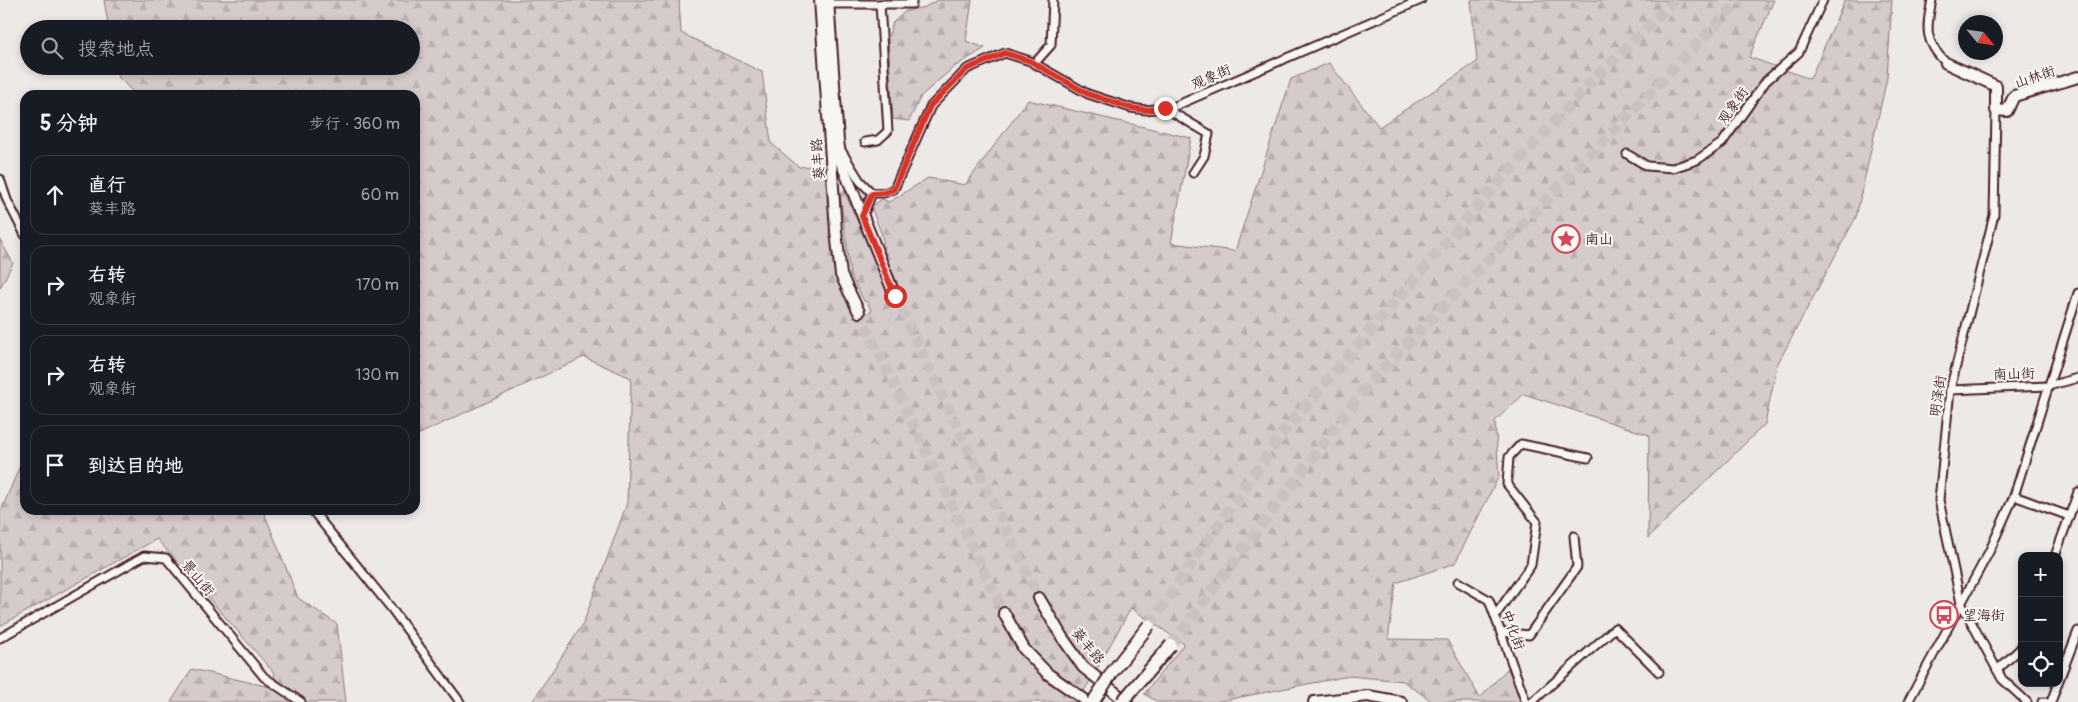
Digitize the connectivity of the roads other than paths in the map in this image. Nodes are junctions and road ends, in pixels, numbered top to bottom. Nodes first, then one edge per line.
1 (912, 0) edge
2 (1053, 0) edge
3 (1421, 0) edge
4 (1822, 0) edge
5 (1932, 0) edge
6 (826, 1) edge
7 (880, 4) junction
8 (1946, 63) joint
9 (1034, 64) junction
10 (2078, 77) edge
11 (1165, 108) junction
12 (1996, 110) junction
13 (865, 142) dead end
14 (839, 146) junction
15 (1627, 154) dead end
16 (1193, 173) dead end
17 (0, 179) edge
18 (872, 194) junction
19 (862, 216) junction
20 (20, 225) edge
21 (2078, 293) edge
22 (895, 296) tunnel mouth
23 (859, 312) tunnel mouth
24 (2078, 378) edge
25 (2048, 386) junction
26 (1950, 390) junction
27 (1588, 458) dead end
28 (2078, 492) edge
29 (2014, 496) junction
30 (316, 515) edge
31 (2069, 516) junction
32 (1574, 536) dead end
33 (2056, 552) edge
34 (1458, 582) dead end
35 (1039, 598) tunnel mouth
36 (1962, 603) junction
37 (1004, 613) tunnel mouth
38 (1495, 616) junction
39 (1149, 626) tunnel mouth
40 (2078, 631) edge
41 (1501, 632) junction
42 (0, 638) edge
43 (1171, 645) tunnel mouth
44 (2018, 651) edge
45 (1997, 670) junction
46 (2063, 671) edge
47 (1659, 672) dead end
48 (2057, 687) edge
49 (301, 702) edge
50 (460, 702) edge
51 (1088, 702) edge
52 (1093, 702) edge
53 (1122, 702) edge
54 (1127, 702) edge
55 (1314, 702) edge
56 (1401, 702) edge
57 (1526, 702) edge
58 (1532, 702) edge
59 (1908, 702) edge
60 (2027, 702) edge
61 (2051, 702) edge

1 - 7 street
2 - 9 street
3 - 11 street, 观象街
4 - 15 street, 观象街
5 - 8 street
6 - 7 street
6 - 14 main road, 葵丰路
6 - 23 main road, 葵丰路
7 - 13 street
8 - 12 main road, 山林街
9 - 11 street, 观象街
9 - 18 street, 观象街
10 - 12 main road, 山林街
11 - 16 street
12 - 26 street, 明泽街
14 - 18 street
14 - 19 main road, 葵丰路
17 - 20 street
18 - 19 street
19 - 22 main road, 葵丰路
21 - 25 street
24 - 25 street, 南山街
25 - 26 street, 南山街
25 - 29 street
26 - 36 street, 明泽街
27 - 38 street
28 - 31 street
29 - 31 street
29 - 36 street
30 - 50 street
31 - 33 street
32 - 41 street
34 - 38 street, 中化街
35 - 54 main road, 葵丰路
36 - 45 street, 明泽街
36 - 59 street
37 - 51 main road
38 - 41 street, 中化街
39 - 52 main road, bridge
40 - 46 street
41 - 57 street, 中化街
42 - 49 street, 景山街
43 - 53 main road, bridge
44 - 45 street
45 - 60 street, 明泽街
47 - 58 street
48 - 61 street
55 - 56 main road

